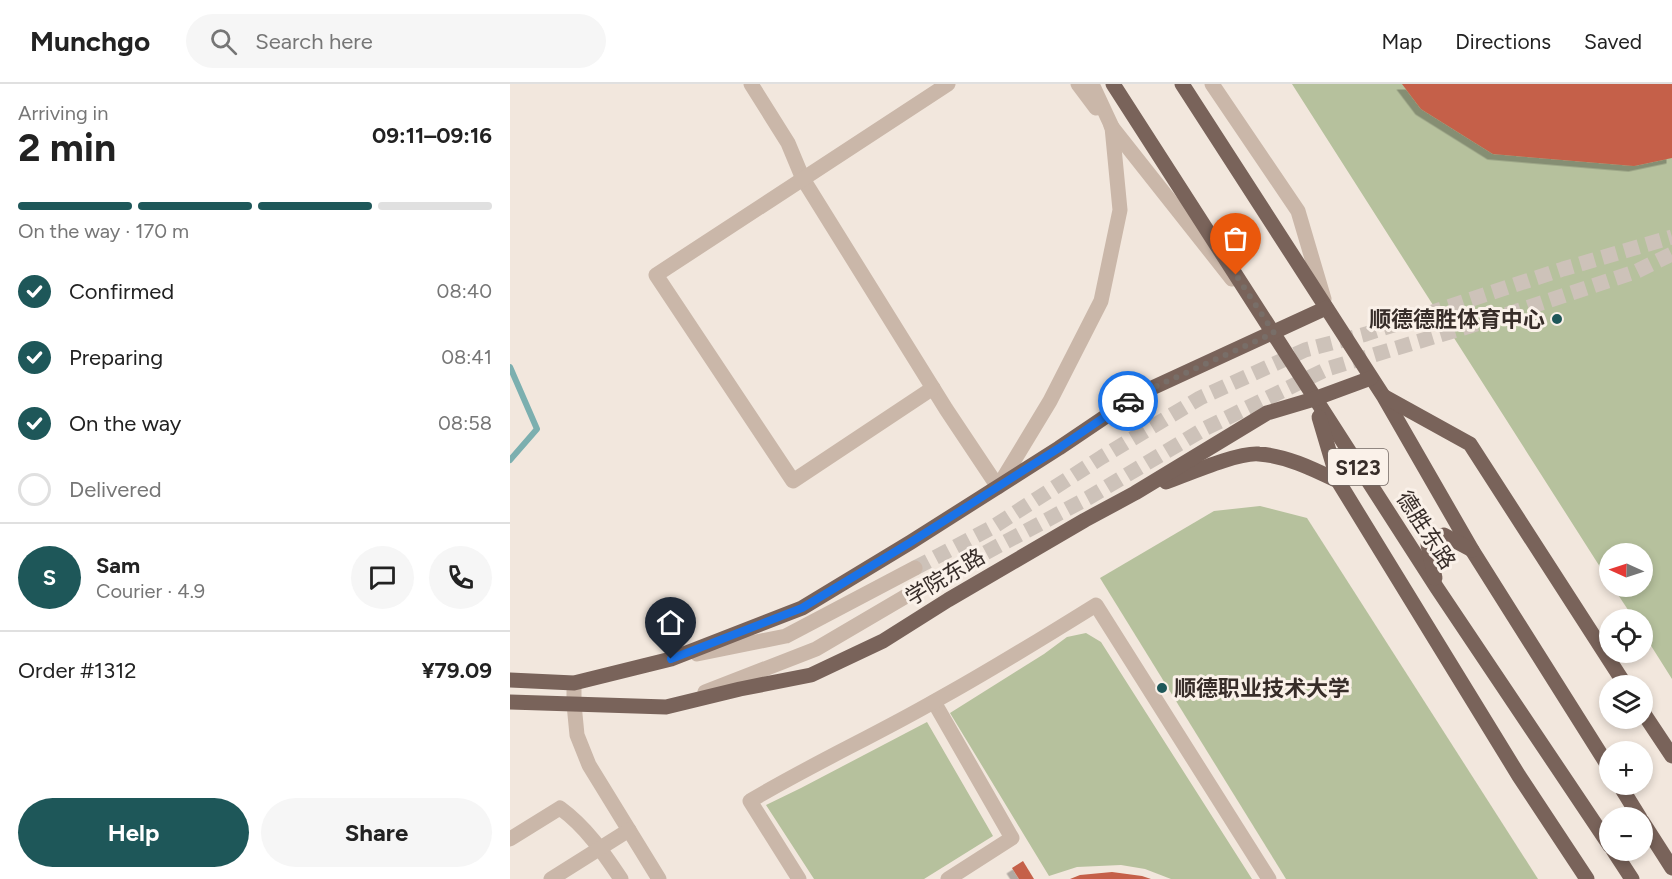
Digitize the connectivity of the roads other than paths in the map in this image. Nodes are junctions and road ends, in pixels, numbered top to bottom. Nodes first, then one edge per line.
1 (751, 84) edge
2 (948, 84) edge
3 (1078, 84) edge
4 (1092, 84) edge
5 (1113, 84) edge
6 (1182, 84) edge
7 (1212, 84) edge
8 (1112, 127) junction
9 (803, 179) junction
10 (1326, 308) junction
11 (1274, 333) junction
12 (1371, 378) junction
13 (933, 388) junction
14 (1384, 397) junction
15 (1314, 399) junction
16 (1338, 481) junction
17 (998, 487) junction
18 (1135, 494) junction
19 (1472, 550) junction
20 (915, 568) tunnel mouth
21 (925, 585) tunnel mouth
22 (1437, 588) junction
23 (671, 659) junction
24 (1619, 675) edge
25 (515, 680) edge
26 (574, 683) junction
27 (515, 702) edge
28 (934, 702) junction
29 (574, 704) junction
30 (666, 707) junction
31 (1653, 728) edge
32 (1599, 752) edge
33 (1672, 756) edge
34 (629, 830) junction
35 (1599, 830) edge
36 (1653, 838) edge
37 (510, 839) edge
38 (601, 848) junction
39 (1620, 861) edge
40 (1672, 868) edge
41 (551, 879) edge
42 (621, 879) edge
43 (659, 879) edge
44 (799, 879) edge
45 (948, 879) edge
46 (1269, 879) edge
47 (1587, 879) edge
48 (1632, 879) edge

1 - 9 street
2 - 9 street
3 - 8 street
4 - 8 street
5 - 11 main road, 德胜东路 / S123
6 - 10 main road, 德胜东路 / S123
7 - 10 street
8 - 11 street
8 - 17 street
9 - 13 street
9 - 13 street
10 - 11 main road
10 - 12 main road, 德胜东路 / S123
11 - 15 main road, 德胜东路 / S123
11 - 17 main road
12 - 14 main road, 德胜东路 / S123
12 - 15 main road, 学院东路
13 - 17 street
14 - 19 main road, 德胜东路 / S123
14 - 24 main road
15 - 16 main road
15 - 18 main road, 学院东路
15 - 22 main road, 德胜东路 / S123
16 - 18 main road
16 - 47 main road
17 - 23 main road
18 - 30 main road, 学院东路
19 - 22 main road
19 - 32 main road, 德胜东路 / S123
20 - 23 street
21 - 30 street
22 - 35 main road, 德胜东路 / S123
23 - 26 main road
25 - 26 main road
26 - 29 street
27 - 29 main road, 学院东路
28 - 44 street
28 - 45 street
28 - 46 street
29 - 30 main road, 学院东路
29 - 34 street
31 - 33 main road
34 - 38 street
34 - 43 street
36 - 40 main road
37 - 38 street
38 - 41 street
38 - 42 street
39 - 48 main road

